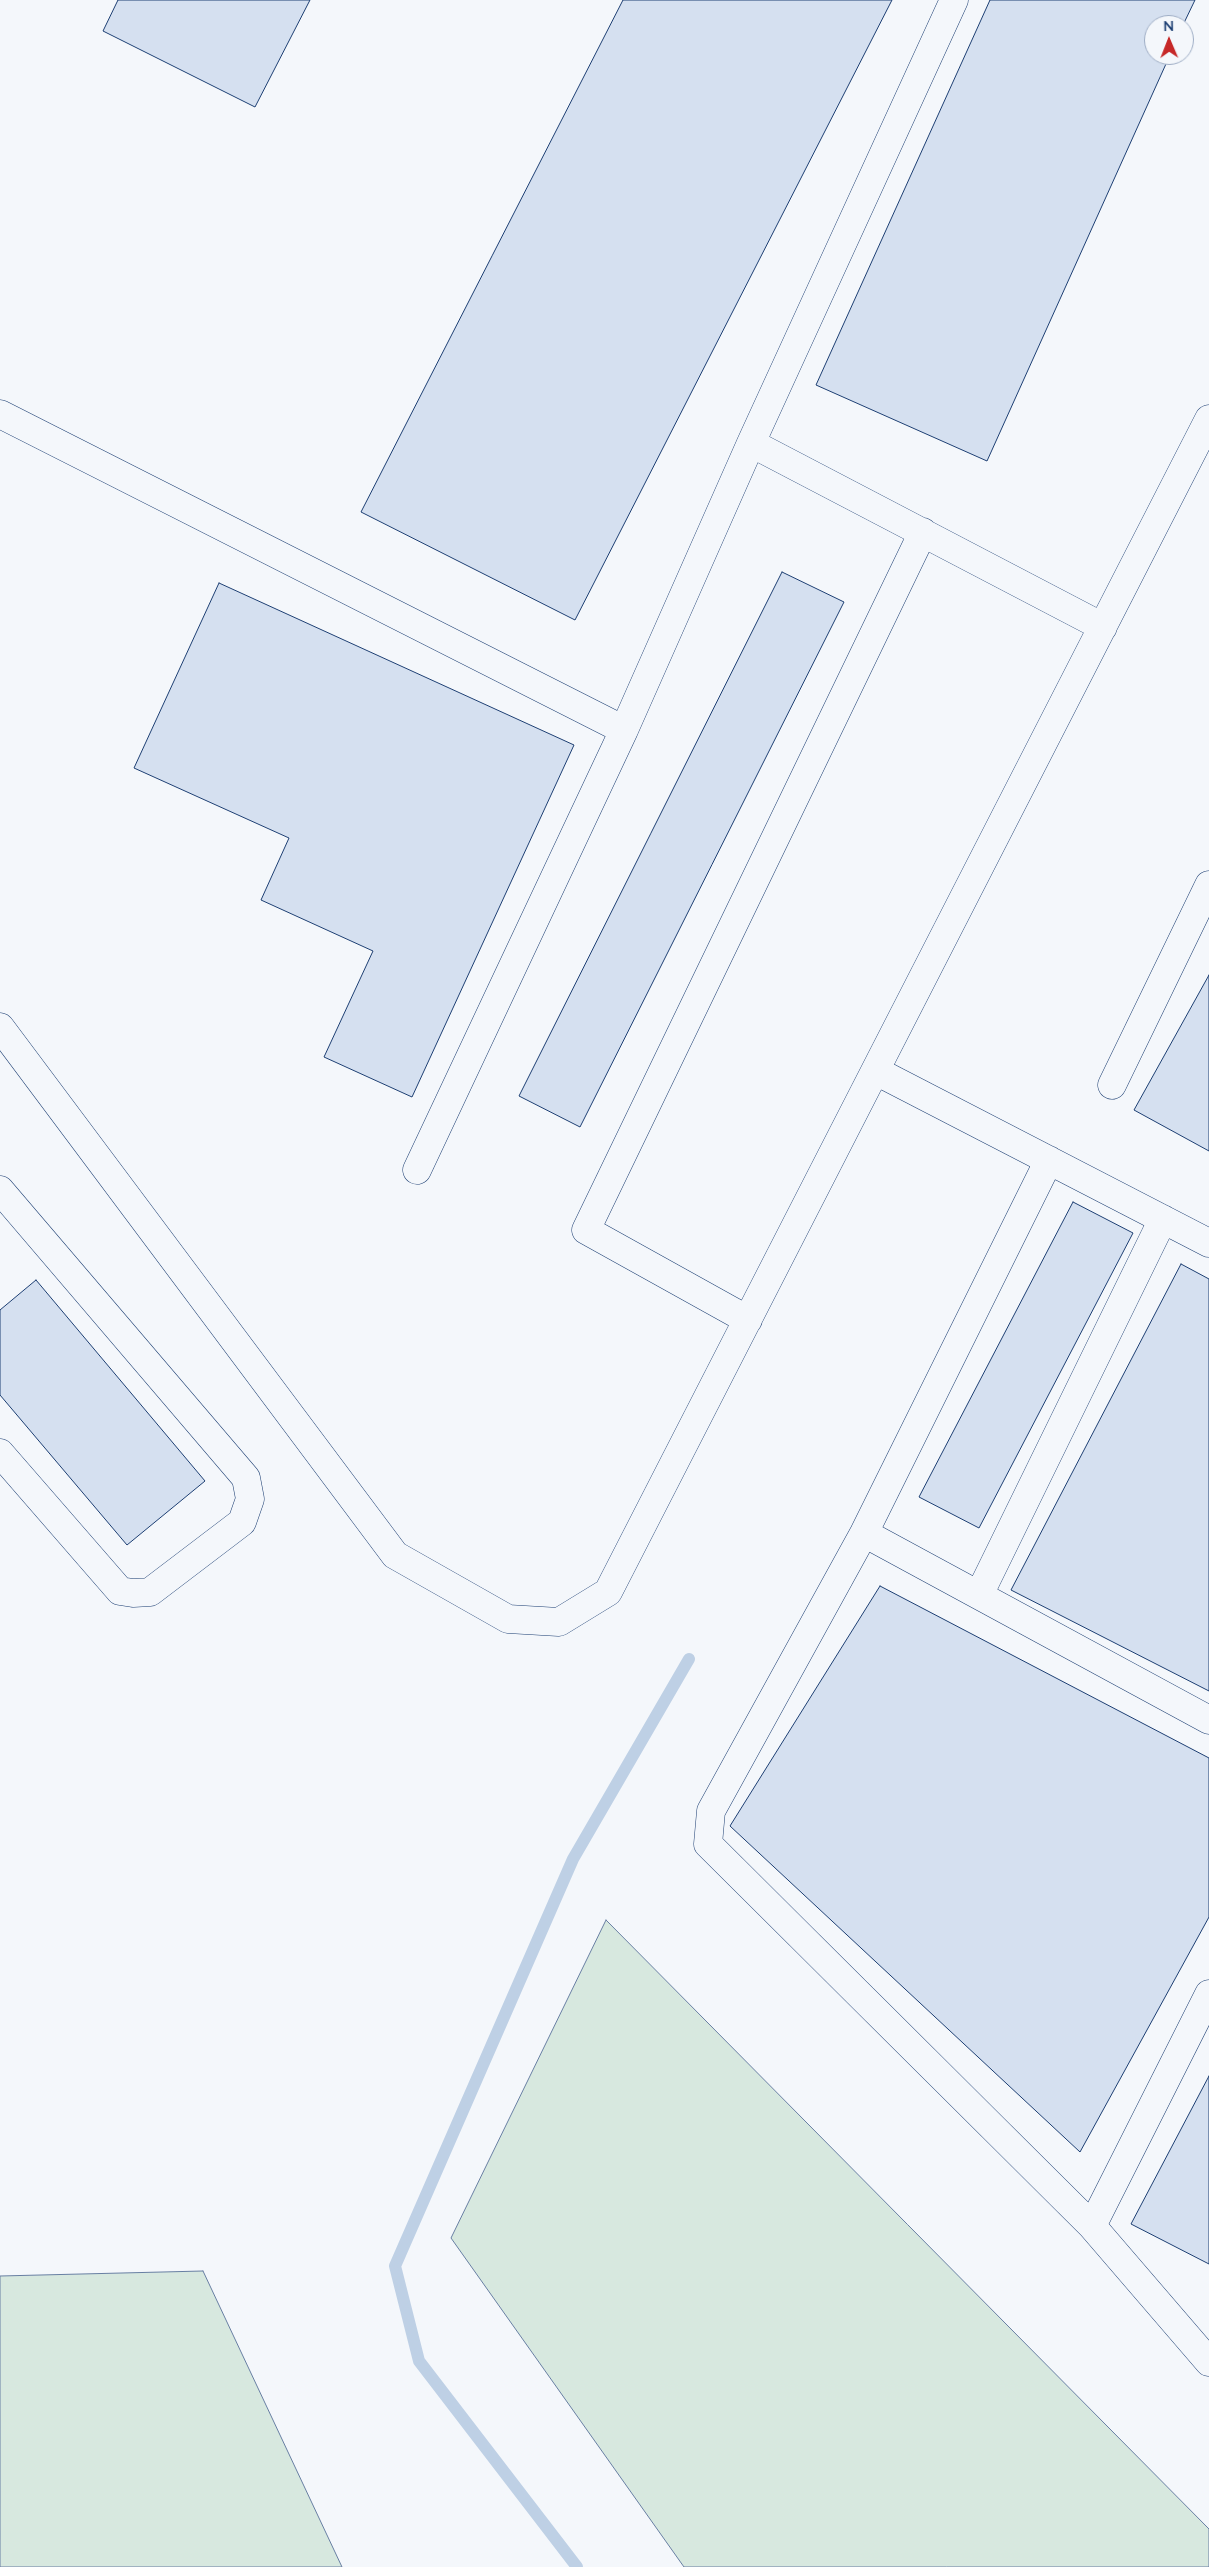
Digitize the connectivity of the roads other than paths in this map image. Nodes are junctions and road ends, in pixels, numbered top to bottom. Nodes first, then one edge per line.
1 (954, 0) edge
2 (0, 414) edge
3 (1209, 419) edge
4 (751, 443) junction
5 (923, 532) junction
6 (1103, 627) junction
7 (624, 730) junction
8 (1209, 885) edge
9 (0, 1026) edge
10 (876, 1071) junction
11 (1112, 1085) dead end
12 (1049, 1160) junction
13 (418, 1170) dead end
14 (0, 1190) edge
15 (9, 1218) edge
16 (1163, 1219) junction
17 (1209, 1243) edge
18 (748, 1320) junction
19 (0, 1453) edge
20 (864, 1533) junction
21 (979, 1595) junction
22 (1209, 1720) edge
23 (1209, 1994) edge
24 (1092, 2226) junction
25 (1209, 2362) edge

1 - 4 street
2 - 7 street
3 - 6 street
4 - 5 street
4 - 7 street
5 - 6 street
5 - 18 street
6 - 10 street
7 - 13 street
8 - 11 street
9 - 18 street
10 - 12 street
10 - 18 street
12 - 16 street
12 - 20 street
14 - 15 street
15 - 19 street
16 - 17 street
16 - 21 street
20 - 21 street
20 - 24 street
21 - 22 street
23 - 24 street
24 - 25 street

